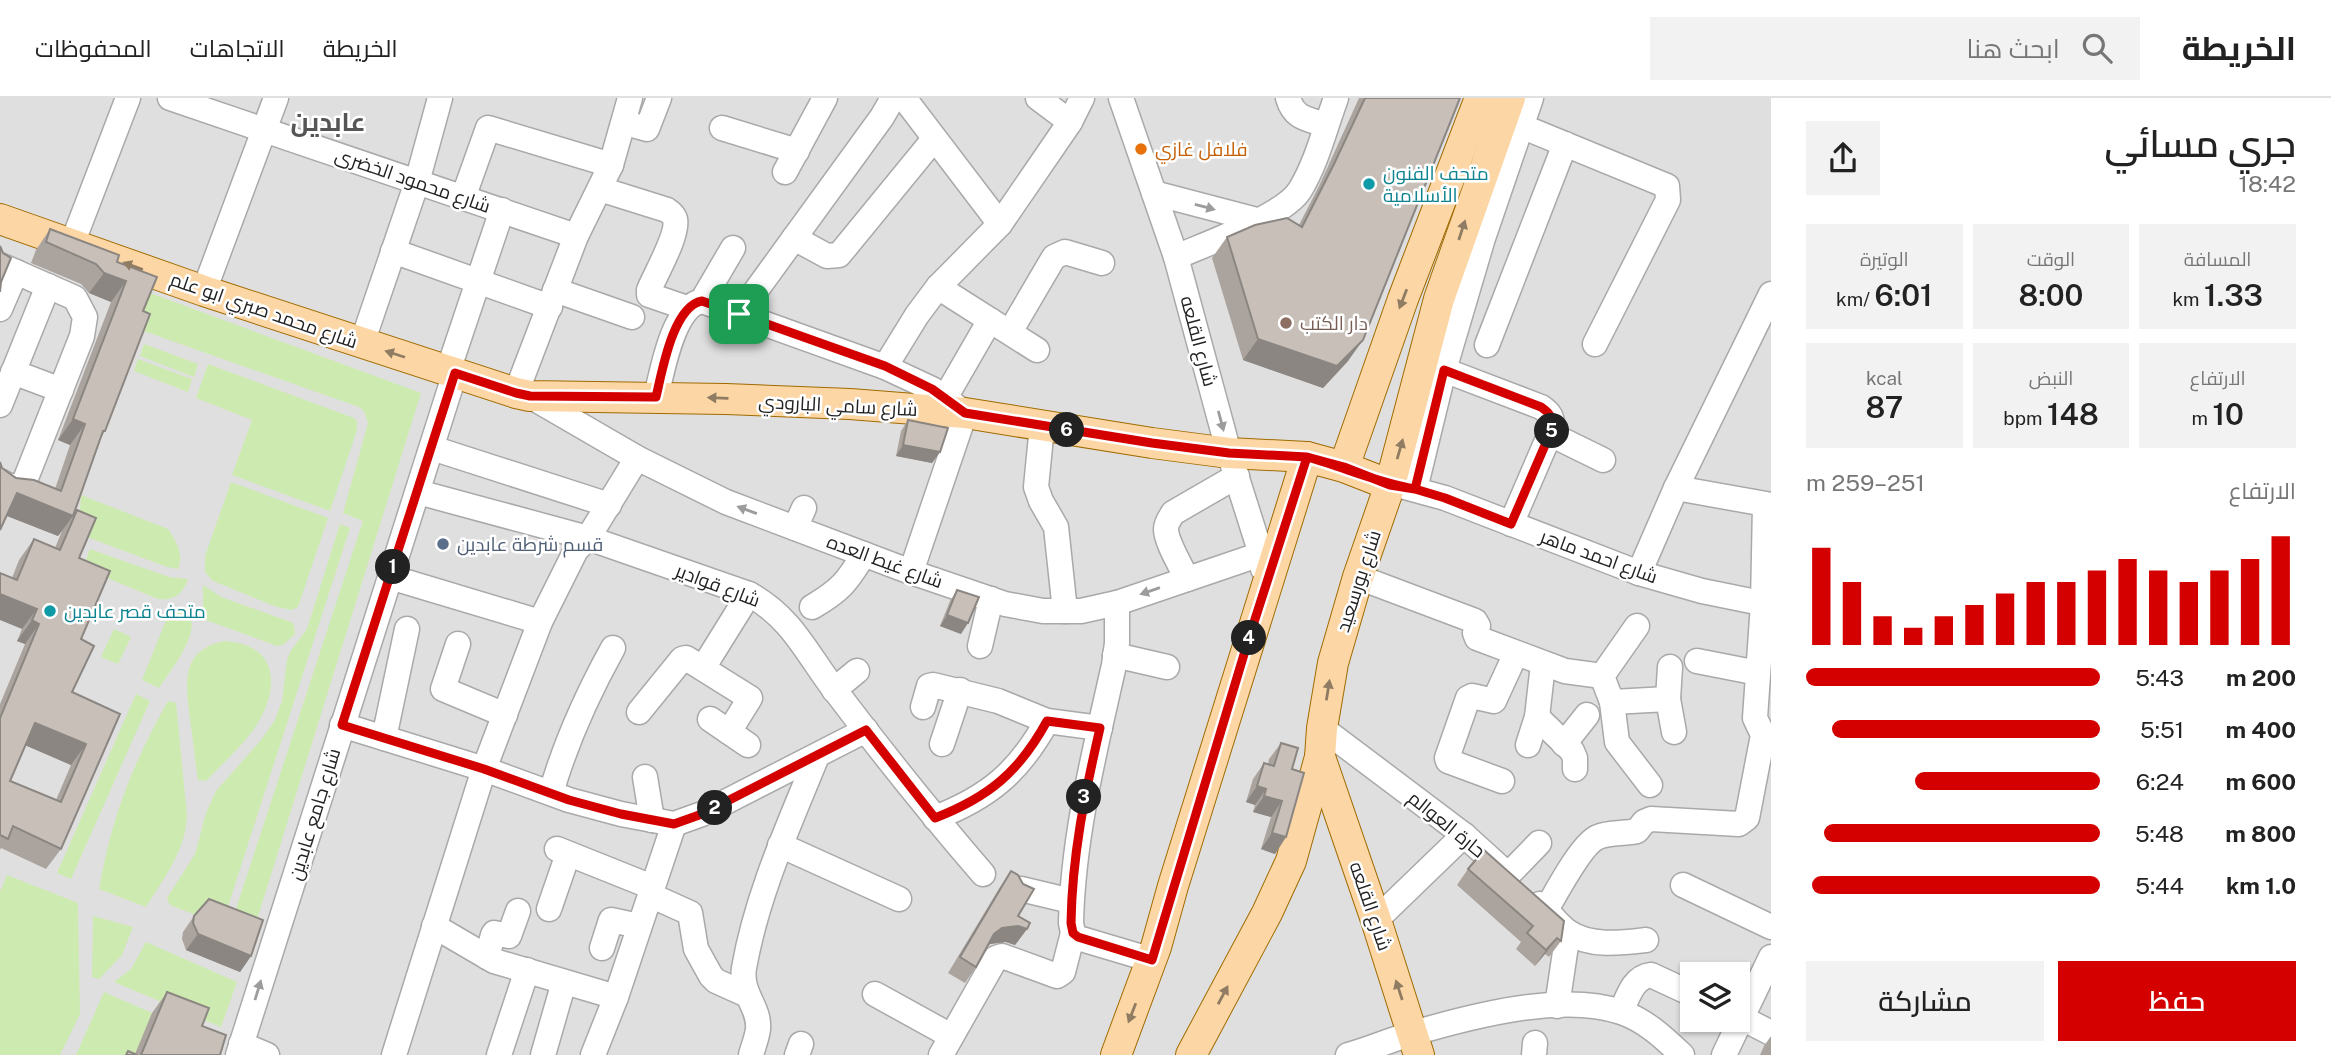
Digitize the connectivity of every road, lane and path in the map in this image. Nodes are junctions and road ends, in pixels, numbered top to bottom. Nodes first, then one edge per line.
1 (128, 98) edge
2 (170, 98) edge
3 (276, 98) edge
4 (440, 98) edge
5 (631, 98) edge
6 (659, 98) edge
7 (825, 98) edge
8 (893, 98) edge
9 (904, 98) edge
10 (1038, 98) edge
11 (1082, 98) edge
12 (1121, 98) edge
13 (1289, 98) edge
14 (1336, 98) edge
15 (1480, 98) edge
16 (1510, 98) edge
17 (1531, 98) edge
18 (1070, 121) junction
19 (625, 123) junction
20 (1326, 125) junction
21 (1521, 126) junction
22 (740, 127) dead end
23 (264, 130) junction
24 (934, 139) junction
25 (1565, 144) junction
26 (797, 150) junction
27 (611, 165) junction
28 (785, 172) dead end
29 (417, 182) junction
30 (600, 189) junction
31 (1154, 193) junction
32 (463, 198) junction
33 (502, 210) junction
34 (0, 219) edge
35 (1257, 220) junction
36 (1000, 224) junction
37 (576, 236) junction
38 (794, 238) junction
39 (72, 244) junction
40 (733, 248) dead end
41 (393, 251) junction
42 (1176, 257) junction
43 (1102, 263) dead end
44 (25, 276) edge
45 (479, 281) junction
46 (938, 287) junction
47 (204, 291) junction
48 (1771, 294) edge
49 (552, 299) junction
50 (694, 304) junction
51 (0, 309) edge
52 (739, 314) junction
53 (632, 317) dead end
54 (1000, 326) junction
55 (362, 343) junction
56 (1595, 344) dead end
57 (1487, 345) dead end
58 (1038, 350) dead end
59 (885, 366) junction
60 (7, 368) edge
61 (1444, 370) junction
62 (452, 372) junction
63 (61, 390) junction
64 (523, 394) junction
65 (656, 397) junction
66 (0, 405) edge
67 (955, 405) junction
68 (1042, 426) junction
69 (1550, 434) junction
70 (432, 448) junction
71 (1307, 457) junction
72 (637, 458) junction
73 (1603, 460) dead end
74 (1233, 464) junction
75 (1344, 467) junction
76 (0, 481) edge
77 (1408, 482) junction
78 (1676, 488) junction
79 (418, 492) junction
80 (608, 505) junction
81 (1768, 505) edge
82 (1514, 517) junction
83 (588, 538) junction
84 (1594, 540) dead end
85 (875, 551) junction
86 (1261, 554) junction
87 (911, 572) junction
88 (1639, 573) junction
89 (390, 577) junction
90 (1358, 577) junction
91 (1187, 579) junction
92 (1265, 588) junction
93 (749, 594) junction
94 (992, 599) junction
95 (1117, 603) junction
96 (1767, 604) edge
97 (812, 607) dead end
98 (1065, 611) junction
99 (540, 622) junction
100 (1637, 626) dead end
101 (407, 629) dead end
102 (457, 644) dead end
103 (980, 646) dead end
104 (613, 648) dead end
105 (1516, 653) junction
106 (1115, 655) junction
107 (1697, 661) dead end
108 (1543, 664) junction
109 (1167, 667) dead end
110 (1670, 667) dead end
111 (703, 668) junction
112 (858, 671) dead end
113 (1758, 673) junction
114 (1602, 676) junction
115 (834, 690) junction
116 (960, 690) junction
117 (1668, 699) junction
118 (1612, 702) junction
119 (923, 707) dead end
120 (639, 712) dead end
121 (505, 715) junction
122 (1587, 715) dead end
123 (1537, 717) junction
124 (1047, 721) junction
125 (342, 725) junction
126 (1322, 727) junction
127 (1100, 728) junction
128 (866, 730) junction
129 (729, 732) dead end
130 (1674, 732) dead end
131 (1767, 736) edge
132 (384, 738) junction
133 (942, 744) dead end
134 (1528, 744) dead end
135 (1564, 744) junction
136 (817, 756) junction
137 (1320, 757) junction
138 (484, 769) junction
139 (1575, 769) dead end
140 (645, 777) dead end
141 (1502, 781) dead end
142 (1650, 785) dead end
143 (551, 793) junction
144 (935, 818) junction
145 (663, 822) junction
146 (1464, 835) junction
147 (1539, 843) dead end
148 (780, 845) junction
149 (983, 873) dead end
150 (1508, 875) junction
151 (1683, 885) dead end
152 (1021, 889) edge
153 (651, 891) junction
154 (899, 899) dead end
155 (1071, 901) junction
156 (549, 909) dead end
157 (1546, 910) junction
158 (518, 911) dead end
159 (1376, 920) junction
160 (434, 926) junction
161 (639, 926) junction
162 (1771, 927) edge
163 (1569, 932) junction
164 (1073, 933) junction
165 (1646, 940) dead end
166 (602, 948) dead end
167 (487, 957) junction
168 (1771, 957) edge
169 (1152, 960) junction
170 (527, 970) junction
171 (564, 982) junction
172 (1680, 988) edge
173 (746, 993) junction
174 (875, 994) dead end
175 (616, 997) junction
176 (1750, 998) edge
177 (1557, 1006) junction
178 (1621, 1012) junction
179 (1750, 1022) edge
180 (1734, 1032) edge
181 (1771, 1032) edge
182 (1416, 1044) edge
183 (946, 1046) edge
184 (240, 1049) edge
185 (268, 1055) edge
186 (394, 1055) edge
187 (499, 1055) edge
188 (542, 1055) edge
189 (593, 1055) edge
190 (751, 1055) edge
191 (1116, 1055) edge
192 (1191, 1055) edge
193 (1348, 1055) edge
194 (1682, 1055) edge
195 (1724, 1055) edge

1 - 39 street
2 - 23 street, شارع محمود الخضرى
3 - 23 street
4 - 29 street
5 - 19 street
6 - 19 street
7 - 26 street
8 - 38 street
9 - 24 street
10 - 18 street
11 - 18 street
12 - 31 street, شارع القلعه
13 - 20 street
14 - 20 street
15 -> 75 main road
77 -> 16 main road, شارع بورسعيد
17 - 21 street
18 - 36 street
19 - 27 street
20 - 35 street
21 - 25 street
21 - 61 street
22 - 26 street
23 - 29 street, شارع محمود الخضرى
23 - 47 street
24 - 36 street
24 - 38 street
25 - 56 street
25 - 57 street
26 - 28 street
27 - 30 street
27 - 32 street
29 - 32 street, شارع محمود الخضرى
29 - 41 street
30 - 37 street
30 - 50 street
31 -> 35 street
31 - 42 street, شارع القلعه
32 - 33 street, شارع محمود الخضرى
33 - 37 street, شارع محمود الخضرى
33 - 45 street, شارع جامع عابدين
34 - 39 main road, شارع محمد صبري ابو علم
35 - 42 street
36 - 46 street
37 - 49 street
38 - 52 street
47 -> 39 main road, شارع محمد صبري ابو علم
40 - 50 street
41 - 45 street
41 - 55 street
42 -> 74 street, شارع القلعه
43 - 54 street
44 - 51 street
44 - 60 street
44 - 63 street
45 - 49 street
45 - 62 street, شارع جامع عابدين
46 - 54 street
46 - 59 street
47 - 55 main road, شارع محمد صبري ابو علم
48 - 78 street
49 - 53 street
49 - 64 street
50 - 52 street
50 - 65 street
52 - 59 street
54 - 58 street
54 - 67 street
62 -> 55 main road, شارع محمد صبري ابو علم
59 - 67 street
60 - 63 street
60 - 66 street
61 - 69 street
61 - 77 street
62 - 64 main road, شارع محمد صبري ابو علم
62 - 70 street, شارع جامع عابدين
63 - 76 street
64 - 65 main road, شارع سامي البارودي
64 - 72 street, شارع غيط العده
67 -> 65 main road, شارع سامي البارودي
67 - 68 main road, شارع سامي البارودي
67 - 87 street
68 - 74 main road, شارع سامي البارودي
68 - 98 street
69 - 73 street
69 - 82 street
70 - 79 street, شارع جامع عابدين
70 - 80 street
71 - 74 main road, شارع سامي البارودي
71 - 75 main road, شارع سامي البارودي
71 - 92 main road
72 - 80 street
85 -> 72 street, شارع غيط العده
74 - 86 street, شارع القلعه
74 - 91 street
75 - 77 main road, شارع سامي البارودي
77 - 82 street, شارع احمد ماهر
77 - 90 main road, شارع بورسعيد
78 - 81 street
78 - 88 street
79 - 83 street, شارع قوادير
79 - 89 street, شارع جامع عابدين
80 - 83 street
81 - 96 street
82 - 84 street
82 - 88 street, شارع احمد ماهر
83 - 93 street, شارع قوادير
83 - 99 street
85 - 87 street, شارع غيط العده
85 - 97 street
86 - 91 street, شارع غيط العده
86 - 92 street, شارع القلعه
87 - 94 street, شارع غيط العده
88 - 96 street, شارع احمد ماهر
89 - 99 street
89 - 125 street, شارع جامع عابدين
90 - 105 street
126 -> 90 main road, شارع بورسعيد
91 -> 95 street, شارع غيط العده
92 - 169 main road
93 - 111 street
93 - 115 street, شارع قوادير
94 - 98 street, شارع غيط العده
94 - 103 street
95 - 98 street, شارع غيط العده
95 - 106 street
96 - 113 street
99 - 121 street
100 - 114 street
101 - 132 street
102 - 121 street
104 - 143 street
105 - 108 street
105 - 141 street
106 - 109 street
106 - 127 street
107 - 113 street
108 - 114 street
108 - 123 street
110 - 117 street
111 - 120 street
111 - 129 street
112 - 115 street
113 - 131 street
114 - 118 street
115 - 128 street, شارع قوادير
116 - 119 street
116 - 124 street
116 - 133 street
117 - 118 street
117 - 130 street
118 - 142 street
121 - 138 street
122 - 135 street
123 - 134 street
123 - 135 street
124 - 127 street
124 - 144 street
125 - 132 street
184 -> 125 street, شارع جامع عابدين
126 - 137 main road, شارع بورسعيد
126 - 146 street, حارة العوالم
127 - 155 street
128 - 136 street
128 - 144 street, شارع قوادير
131 - 157 street
132 - 138 street
135 - 139 street
136 - 145 street
136 - 148 street
137 - 159 main road, شارع القلعه
192 -> 137 main road, شارع بورسعيد
138 - 143 street
138 - 160 street
140 - 145 street
143 - 145 street
144 - 149 street, شارع قوادير
145 - 153 street
146 - 150 street, حارة العوالم
146 - 159 street
147 - 150 street
148 - 154 street
148 - 173 street
150 - 157 street, حارة العوالم
151 - 162 street
152 - 155 street
153 - 156 street
153 - 161 street
153 - 173 street
155 - 164 street
157 - 163 street, حارة العوالم
158 - 167 street
182 -> 159 main road, شارع القلعه
160 - 167 street
160 - 186 street
161 - 166 street
161 - 175 street
163 - 165 street, حارة العوالم
163 - 177 street
164 - 169 street
164 - 183 street
167 - 170 street
168 - 176 street
169 -> 191 main road
170 - 171 street
170 - 187 street
171 - 175 street
171 - 188 street
172 - 178 street
173 - 190 street
174 - 183 street
175 - 189 street
177 - 178 street
177 - 182 street
178 - 194 street
179 - 181 street
180 - 195 street
182 - 193 street
184 - 185 street

